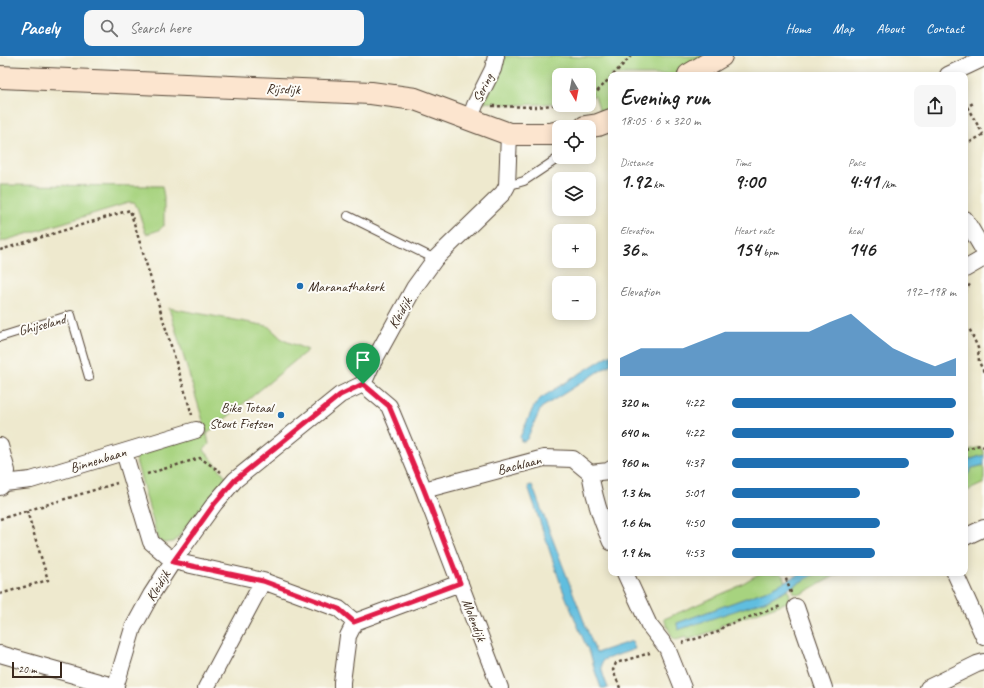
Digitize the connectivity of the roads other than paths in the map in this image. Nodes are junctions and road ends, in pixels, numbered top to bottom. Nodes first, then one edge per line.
1 (496, 56) edge
2 (721, 56) edge
3 (984, 58) edge
4 (694, 72) edge
5 (954, 72) edge
6 (0, 77) edge
7 (472, 112) junction
8 (608, 121) edge
9 (596, 125) edge
10 (509, 134) junction
11 (552, 134) edge
12 (552, 162) edge
13 (507, 186) junction
14 (348, 216) dead end
15 (968, 224) edge
16 (984, 251) edge
17 (984, 258) edge
18 (435, 259) junction
19 (968, 267) edge
20 (0, 337) edge
21 (89, 377) dead end
22 (363, 384) junction
23 (196, 430) road end
24 (0, 446) edge
25 (124, 452) junction
26 (608, 471) edge
27 (590, 473) junction
28 (2, 485) edge
29 (424, 490) junction
30 (984, 528) edge
31 (608, 535) edge
32 (968, 536) edge
33 (173, 562) junction
34 (626, 576) edge
35 (957, 576) edge
36 (263, 581) junction
37 (460, 583) junction
38 (792, 601) road end
39 (980, 618) edge
40 (354, 622) junction
41 (984, 637) edge
42 (0, 654) edge
43 (984, 662) edge
44 (116, 687) edge
45 (206, 688) edge
46 (342, 688) edge
47 (500, 688) edge
48 (683, 688) edge
49 (824, 688) edge
50 (928, 688) edge

1 - 7 street, Sering
2 - 4 street
3 - 5 street
6 - 7 street, Rijsdijk
7 - 10 street, Rijsdijk
8 - 9 street
10 - 11 street, Rijsdijk
10 - 13 street
12 - 13 lane
13 - 18 street, Kleidijk
14 - 18 lane
15 - 16 street
17 - 19 street
18 - 22 street, Kleidijk
20 - 21 lane, Ghijseland
22 - 29 street, Molendijk
22 - 33 street, Kleidijk
23 - 25 street, Binnenbaan
24 - 28 street
25 - 28 street, Binnenbaan
25 - 33 street
26 - 27 street
27 - 29 street, Bachlaan
27 - 31 street
29 - 37 street, Molendijk
30 - 32 street
33 - 36 street
33 - 44 street, Kleidijk
34 - 48 street
35 - 39 street
36 - 40 street
36 - 45 street
37 - 40 street
37 - 47 street, Molendijk
38 - 49 street
39 - 41 street
40 - 46 street
42 - 44 street
43 - 50 street

